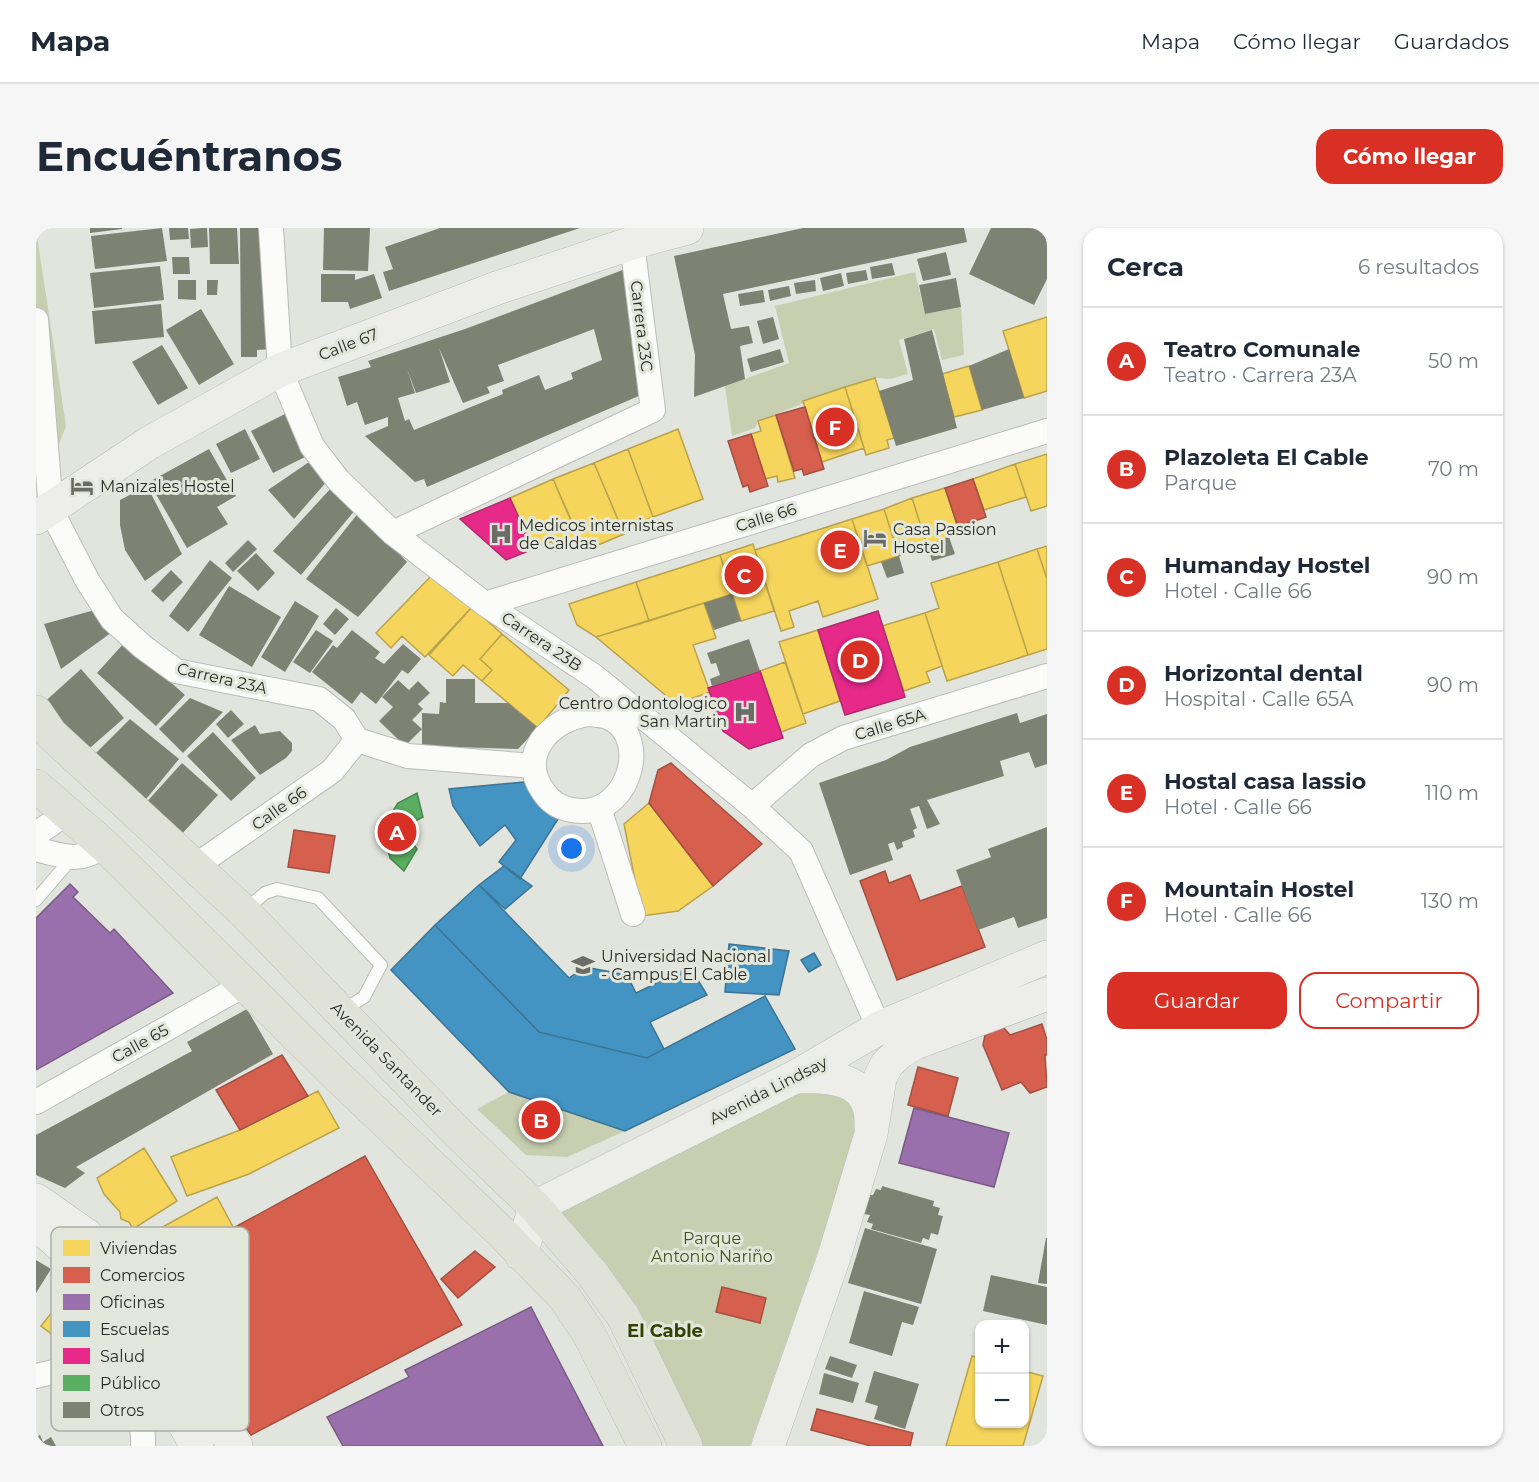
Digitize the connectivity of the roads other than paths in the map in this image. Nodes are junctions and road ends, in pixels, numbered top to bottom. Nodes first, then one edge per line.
1 (271, 228) edge
2 (687, 228) edge
3 (632, 243) junction
4 (36, 320) edge
5 (280, 370) junction
6 (1047, 431) edge
7 (44, 514) edge
8 (393, 533) junction
9 (485, 604) junction
10 (1047, 676) edge
11 (607, 687) junction
12 (36, 712) edge
13 (602, 715) junction
14 (653, 726) junction
15 (357, 740) junction
16 (628, 742) junction
17 (534, 766) junction
18 (36, 786) edge
19 (752, 806) junction
20 (599, 808) junction
21 (62, 809) junction
22 (36, 834) edge
23 (105, 846) junction
24 (36, 849) edge
25 (71, 859) junction
26 (194, 867) junction
27 (36, 900) edge
28 (243, 911) junction
29 (633, 914) dead end
30 (1047, 957) edge
31 (244, 985) junction
32 (1047, 993) edge
33 (342, 1011) junction
34 (879, 1028) junction
35 (795, 1077) junction
36 (36, 1102) edge
37 (871, 1134) junction
38 (36, 1200) edge
39 (535, 1207) junction
40 (36, 1224) edge
41 (75, 1227) edge
42 (51, 1237) edge
43 (521, 1254) junction
44 (51, 1373) edge
45 (36, 1376) edge
46 (142, 1431) edge
47 (188, 1431) edge
48 (227, 1431) edge
49 (143, 1446) edge
50 (196, 1446) edge
51 (236, 1446) edge
52 (645, 1446) edge
53 (686, 1446) edge
54 (768, 1446) edge

1 - 5 street, Carrera 23B
2 - 3 main road, Calle 67
3 - 5 main road, Calle 67
3 - 8 street, Carrera 23C
4 - 7 street, Carrera 23A
5 - 7 main road, Calle 67
5 - 8 street, Carrera 23B
6 - 9 street, Calle 66
7 - 15 street, Carrera 23A
8 - 9 street, Carrera 23B
9 - 11 street, Carrera 23B
10 - 19 street, Calle 65A
11 - 13 street
11 - 14 street, Carrera 23B
12 - 26 main road, Avenida Santander
13 - 16 street
13 - 17 street
14 - 16 street
14 - 19 street, Carrera 23B
15 - 17 street
15 - 26 street, Calle 66
16 - 20 street
17 - 20 street
18 - 21 main road
19 - 34 street, Carrera 23B
20 - 29 street
21 - 22 street
21 - 23 main road
23 - 25 street
23 - 31 main road
24 - 25 street
25 - 27 lane
26 - 28 main road, Avenida Santander
28 - 33 main road, Avenida Santander
28 - 33 lane
30 - 34 main road, Avenida Lindsay
31 - 36 street, Calle 65
31 - 43 main road
32 - 37 main road
33 - 39 main road, Avenida Santander
34 - 35 main road, Avenida Lindsay
35 - 37 main road
35 - 39 main road, Avenida Lindsay
37 - 54 main road
38 - 41 main road
39 - 43 main road
39 - 53 main road, Avenida Santander
40 - 42 main road
43 - 52 main road
44 - 45 street
46 - 49 street
47 - 50 main road
48 - 51 main road

